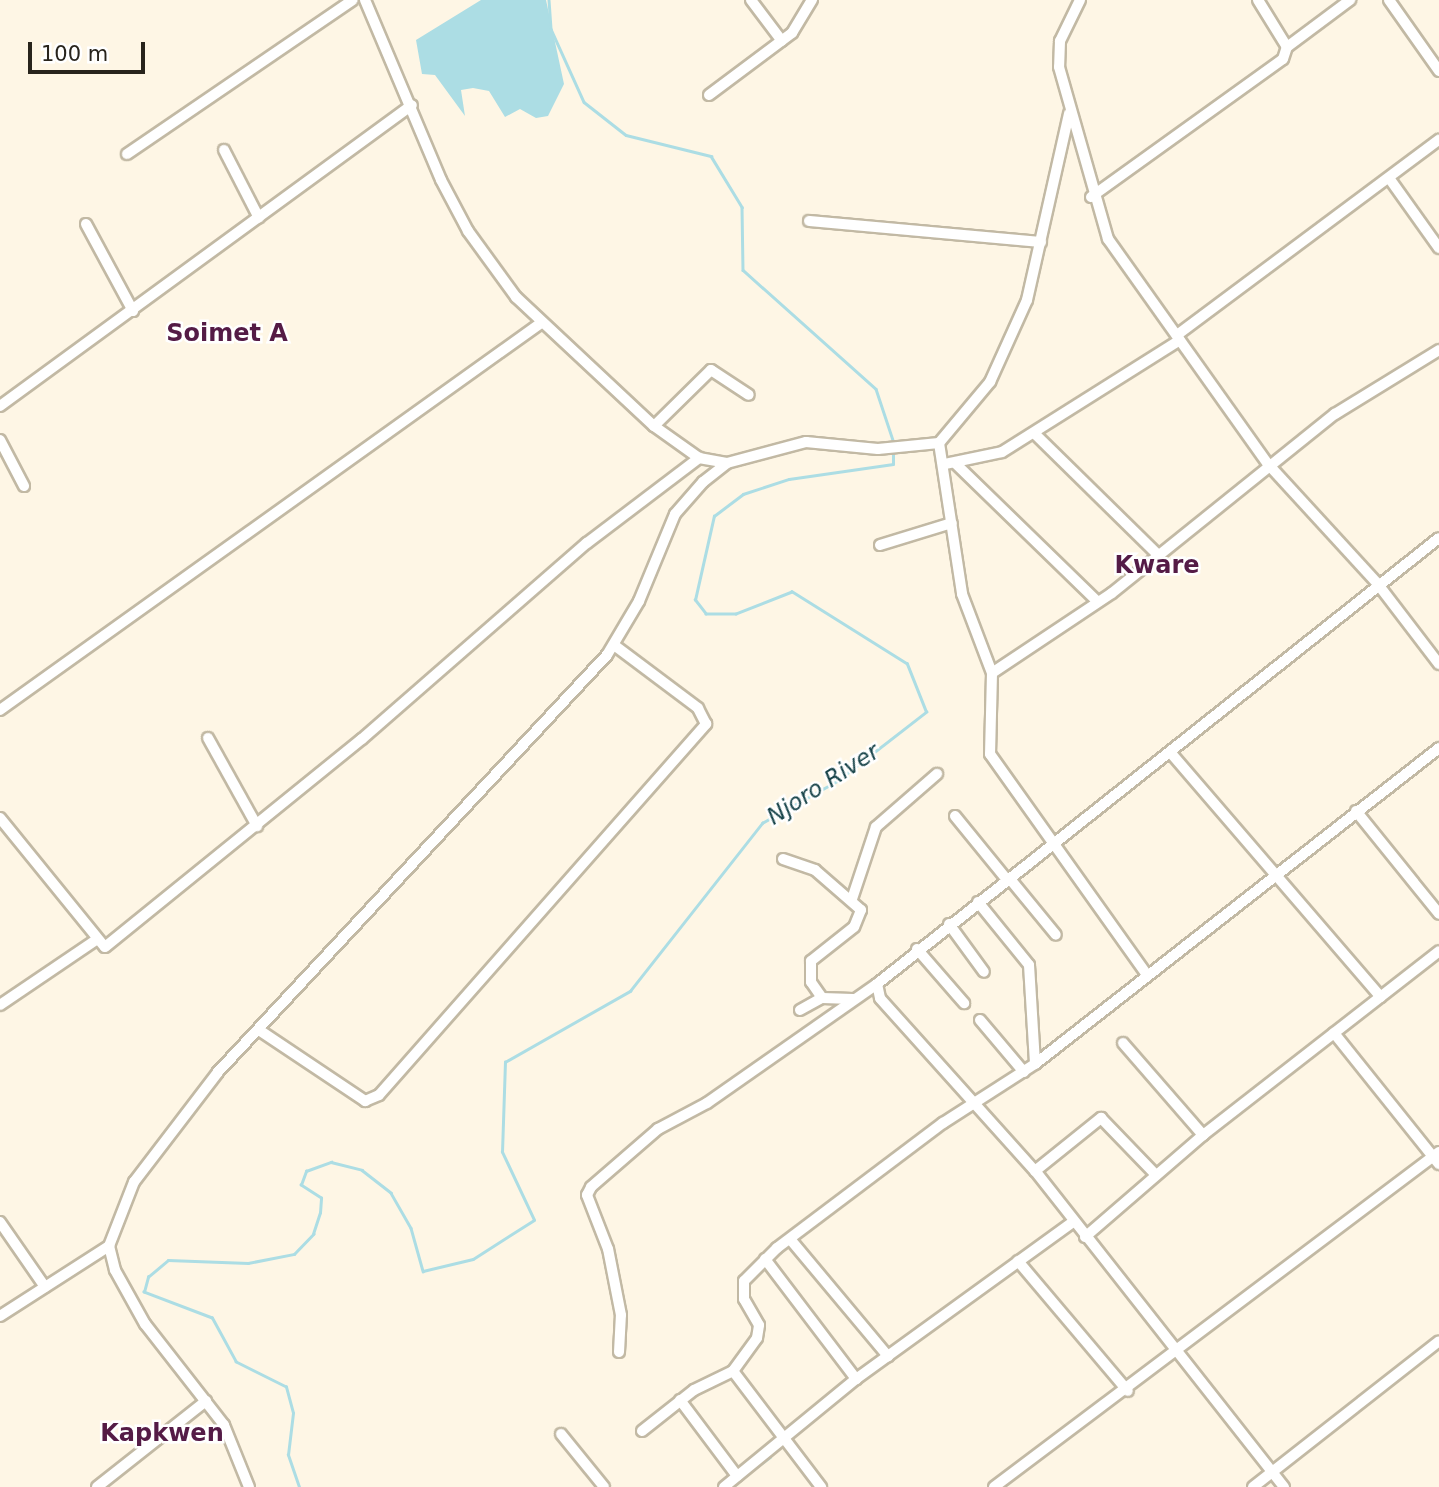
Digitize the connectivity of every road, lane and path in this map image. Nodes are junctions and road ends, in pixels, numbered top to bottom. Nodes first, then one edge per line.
1 (353, 0) edge
2 (365, 0) edge
3 (751, 0) edge
4 (812, 0) edge
5 (1080, 0) edge
6 (1258, 0) edge
7 (1350, 0) edge
8 (1389, 0) edge
9 (782, 41) junction
10 (1287, 47) junction
11 (1439, 71) edge
12 (709, 95) dead end
13 (412, 105) junction
14 (1069, 114) junction
15 (1439, 140) edge
16 (224, 149) dead end
17 (127, 154) dead end
18 (1389, 178) junction
19 (1091, 197) junction
20 (259, 218) junction
21 (809, 221) dead end
22 (86, 224) dead end
23 (1041, 242) junction
24 (1439, 248) edge
25 (133, 311) junction
26 (541, 323) junction
27 (1179, 337) junction
28 (1439, 350) edge
29 (749, 395) dead end
30 (0, 406) edge
31 (654, 426) junction
32 (1034, 433) junction
33 (0, 440) edge
34 (939, 443) junction
35 (699, 458) junction
36 (727, 463) junction
37 (951, 464) junction
38 (1268, 464) junction
39 (24, 486) dead end
40 (952, 523) junction
41 (1439, 538) edge
42 (880, 545) dead end
43 (1158, 556) junction
44 (1377, 583) junction
45 (1098, 602) junction
46 (614, 645) junction
47 (1439, 664) edge
48 (992, 673) junction
49 (0, 710) edge
50 (208, 738) dead end
51 (1439, 748) edge
52 (1170, 752) junction
53 (937, 774) dead end
54 (1356, 811) junction
55 (955, 816) dead end
56 (0, 818) edge
57 (257, 826) junction
58 (1058, 844) junction
59 (783, 859) dead end
60 (1274, 873) junction
61 (1009, 880) junction
62 (852, 899) junction
63 (978, 902) junction
64 (1439, 914) edge
65 (949, 924) junction
66 (1056, 935) dead end
67 (96, 940) junction
68 (917, 949) junction
69 (1439, 951) edge
70 (985, 971) dead end
71 (1148, 976) junction
72 (877, 984) junction
73 (1381, 997) junction
74 (822, 998) junction
75 (853, 999) junction
76 (964, 1003) dead end
77 (0, 1005) edge
78 (800, 1010) dead end
79 (980, 1020) dead end
80 (259, 1030) junction
81 (1334, 1033) junction
82 (1123, 1043) dead end
83 (1035, 1064) junction
84 (1024, 1072) junction
85 (975, 1102) junction
86 (1203, 1135) junction
87 (1437, 1158) edge
88 (1035, 1171) junction
89 (1155, 1174) junction
90 (0, 1222) edge
91 (1073, 1222) junction
92 (1085, 1237) junction
93 (790, 1239) junction
94 (109, 1246) junction
95 (765, 1259) junction
96 (1018, 1261) junction
97 (45, 1287) junction
98 (0, 1316) edge
99 (1439, 1341) edge
100 (1176, 1351) junction
101 (619, 1352) dead end
102 (888, 1356) junction
103 (733, 1371) junction
104 (856, 1379) junction
105 (1128, 1391) junction
106 (680, 1400) junction
107 (206, 1401) junction
108 (642, 1431) dead end
109 (561, 1434) dead end
110 (783, 1440) junction
111 (1271, 1472) junction
112 (737, 1476) junction
113 (97, 1487) edge
114 (249, 1487) edge
115 (604, 1487) edge
116 (724, 1487) edge
117 (821, 1487) edge
118 (994, 1487) edge
119 (1253, 1487) edge
120 (1284, 1487) edge

1 - 17 street
2 - 13 street
3 - 9 street
4 - 9 street
5 - 14 street
6 - 10 street
7 - 10 street
8 - 11 street
9 - 12 street
10 - 19 street
13 - 20 street
13 - 26 street
14 - 19 street
14 - 23 street
15 - 18 street
16 - 20 street
18 - 24 street
18 - 27 street
19 - 27 street
20 - 25 street
21 - 23 street
22 - 25 street
23 - 34 street
25 - 30 street
26 - 31 street
26 - 49 street
27 - 32 street
27 - 38 street
28 - 38 street
29 - 31 street
31 - 35 street
32 - 37 street
32 - 43 street
33 - 39 street
34 - 36 street
34 - 37 street
35 - 36 street
35 - 57 street
36 - 46 street
37 - 40 street
37 - 45 street
38 - 43 street
38 - 44 street
40 - 42 street
40 - 48 street
41 - 44 street
43 - 45 street
44 - 47 street
44 - 52 street
45 - 48 street
46 - 80 street
46 - 80 street
48 - 58 street
50 - 57 street
51 - 54 street
52 - 58 street
52 - 60 street
53 - 62 street
54 - 60 street
54 - 64 street
55 - 61 street
56 - 67 street
57 - 67 street
58 - 61 street
58 - 71 street
59 - 62 street
60 - 71 street
60 - 73 street
61 - 63 street
61 - 66 street
62 - 74 street
63 - 65 street
63 - 83 street
65 - 68 street
65 - 70 street
67 - 77 street
68 - 72 street
68 - 76 street
69 - 73 street
71 - 83 street
72 - 75 street
72 - 85 street
73 - 81 street
74 - 75 street
74 - 78 street
75 - 101 street
79 - 84 street
80 - 94 street
81 - 86 street
81 - 87 street
82 - 86 street
83 - 84 street
84 - 85 street
85 - 88 street
85 - 93 street
86 - 89 street
87 - 100 street
88 - 89 street
88 - 91 street
89 - 92 street
90 - 97 street
91 - 92 street
91 - 96 street
92 - 100 street
93 - 95 street
93 - 102 street
94 - 97 street
94 - 107 street
95 - 103 street
95 - 104 street
96 - 102 street
96 - 105 street
97 - 98 street
99 - 111 street
100 - 105 street
100 - 111 street
102 - 104 street
103 - 106 street
103 - 110 street
104 - 110 street
105 - 118 street
106 - 108 street
106 - 112 street
107 - 113 street
107 - 114 street
109 - 115 street
110 - 112 street
110 - 117 street
111 - 119 street
111 - 120 street
112 - 116 street

